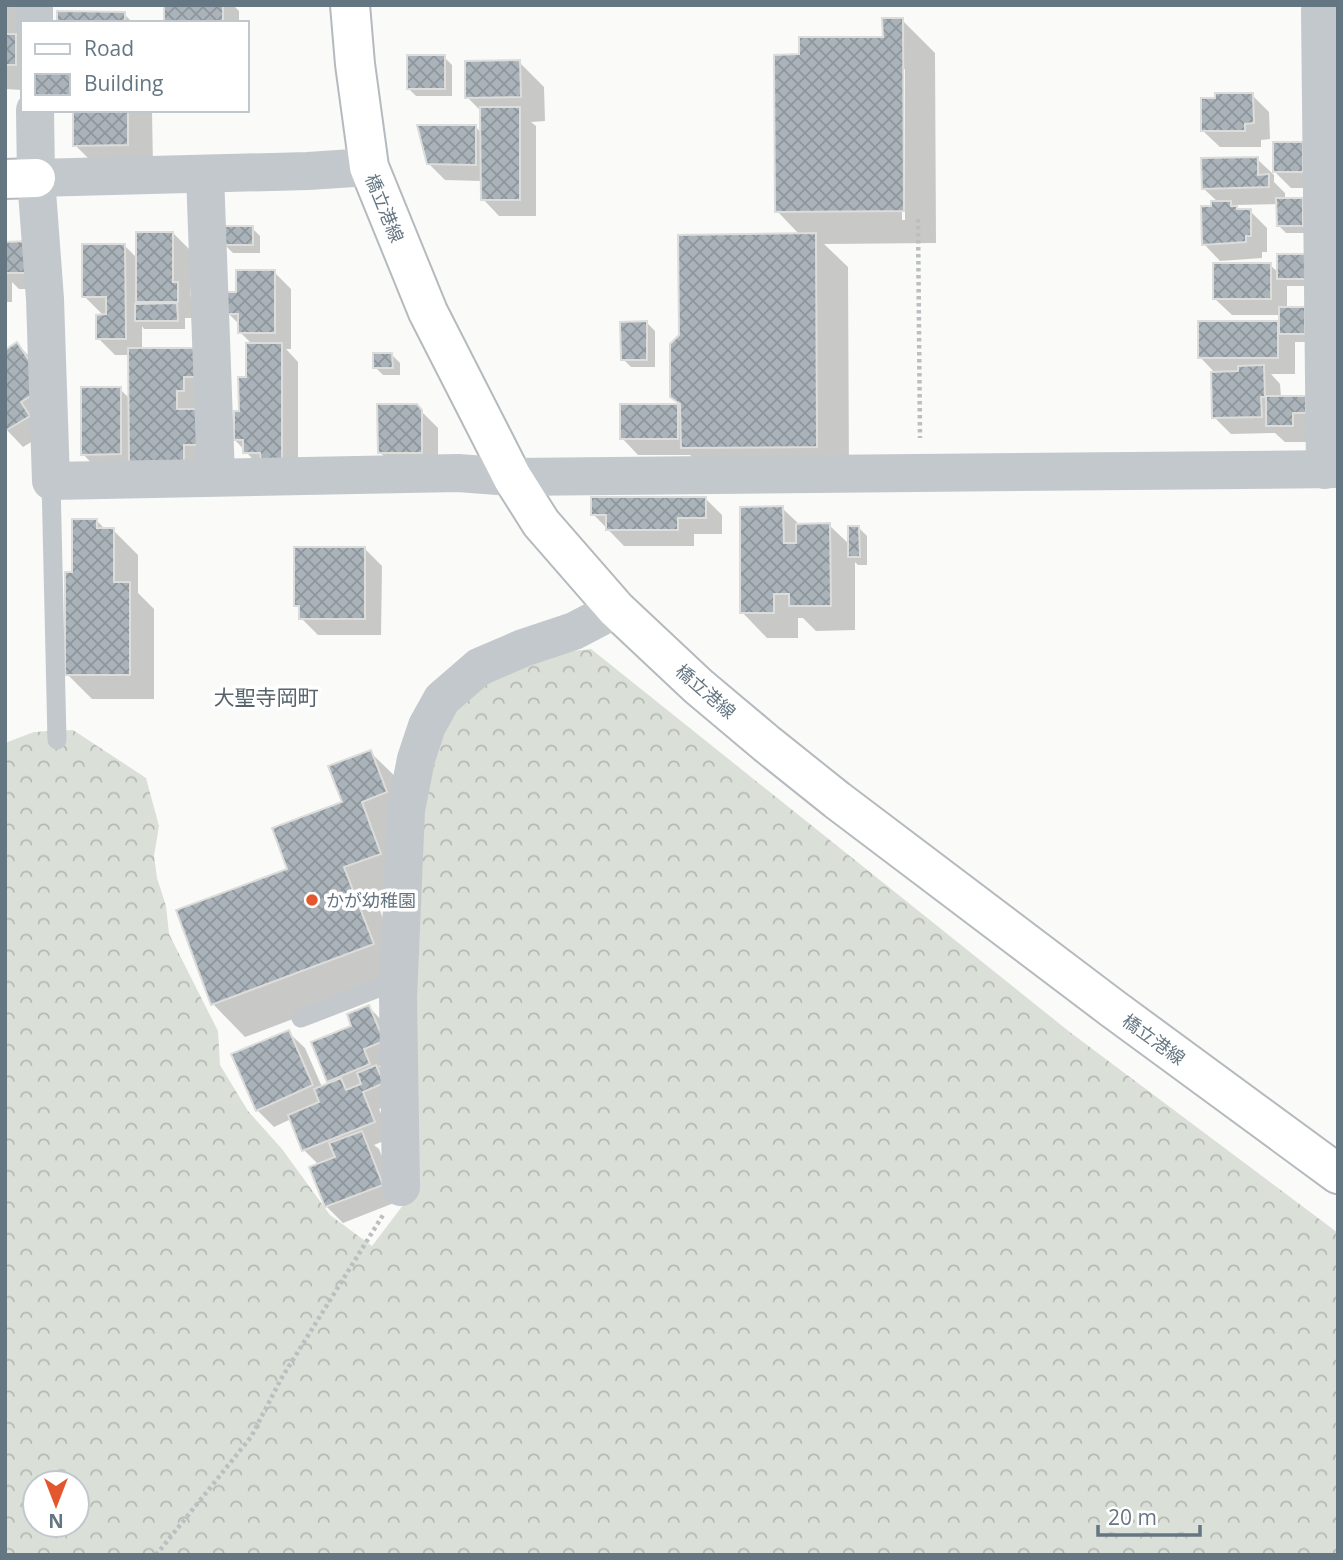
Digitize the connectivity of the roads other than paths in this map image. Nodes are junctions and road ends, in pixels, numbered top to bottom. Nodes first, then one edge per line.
1 (349, 5) edge
2 (1318, 7) edge
3 (35, 112) edge
4 (1329, 116) edge
5 (369, 167) junction
6 (205, 174) junction
7 (21, 178) edge
8 (1331, 470) edge
9 (216, 477) junction
10 (512, 477) junction
11 (51, 481) junction
12 (616, 609) junction
13 (57, 740) dead end
14 (399, 980) junction
15 (301, 1018) dead end
16 (1338, 1174) edge
17 (401, 1188) road end

1 - 5 main road, 橋立港線
2 - 4 street
3 - 7 street
4 - 8 street
5 - 6 street
5 - 10 main road, 橋立港線
6 - 7 street
6 - 9 street
7 - 11 street
8 - 10 street
9 - 10 street
9 - 11 street
10 - 12 main road, 橋立港線
11 - 13 lane
12 - 14 street
12 - 16 main road, 橋立港線
14 - 15 lane
14 - 17 street

